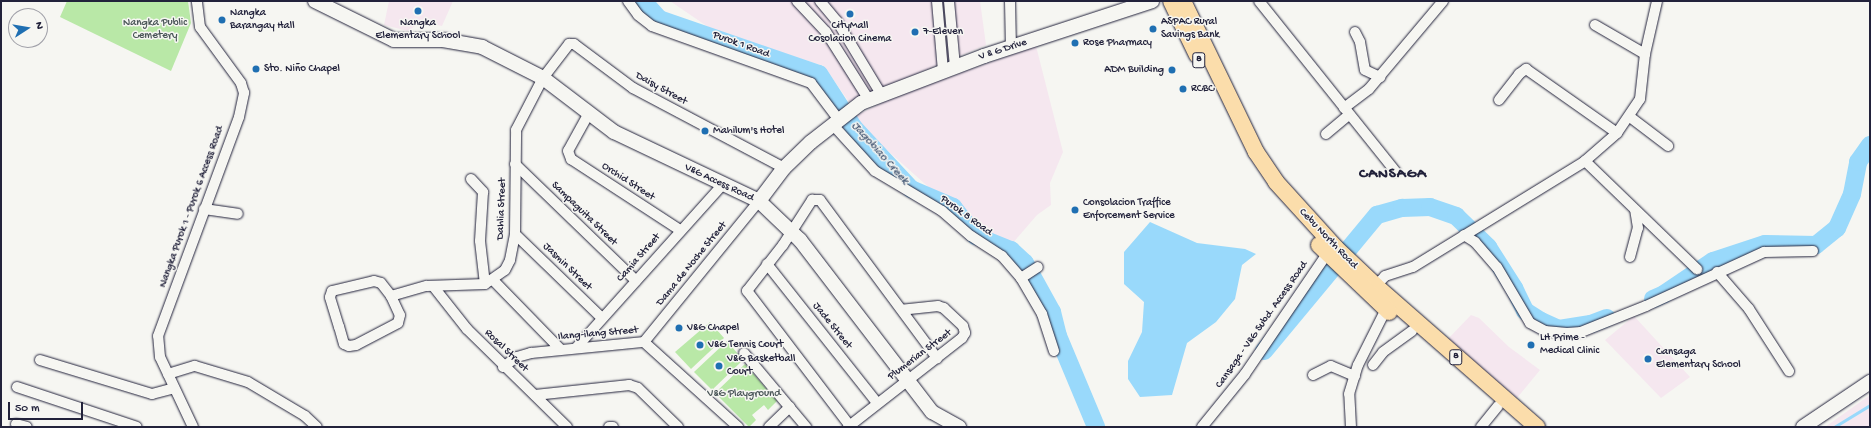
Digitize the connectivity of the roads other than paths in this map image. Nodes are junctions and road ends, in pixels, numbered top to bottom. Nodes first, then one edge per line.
1 (197, 1) edge
2 (315, 1) edge
3 (628, 1) edge
4 (797, 1) edge
5 (820, 1) edge
6 (936, 1) edge
7 (949, 1) edge
8 (1010, 1) edge
9 (1132, 1) edge
10 (1152, 1) edge
11 (1171, 1) edge
12 (1183, 1) edge
13 (1259, 1) edge
14 (1444, 1) edge
15 (1657, 1) edge
16 (1595, 25) dead end
17 (1355, 32) dead end
18 (1011, 44) junction
19 (1645, 54) junction
20 (948, 65) junction
21 (1380, 77) junction
22 (543, 78) junction
23 (873, 94) junction
24 (1499, 100) dead end
25 (1346, 111) junction
26 (589, 113) junction
27 (844, 116) junction
28 (1630, 117) junction
29 (1617, 133) junction
30 (1326, 134) dead end
31 (1668, 146) dead end
32 (1585, 161) junction
33 (515, 164) junction
34 (784, 168) junction
35 (1395, 171) dead end
36 (471, 179) dead end
37 (722, 185) junction
38 (759, 201) junction
39 (204, 209) junction
40 (1635, 210) junction
41 (238, 214) dead end
42 (680, 230) junction
43 (791, 230) junction
44 (515, 234) junction
45 (1466, 234) junction
46 (1813, 251) dead end
47 (1330, 253) junction
48 (1630, 256) dead end
49 (767, 264) junction
50 (1347, 267) junction
51 (1697, 269) dead end
52 (1717, 272) junction
53 (636, 281) junction
54 (489, 282) junction
55 (433, 286) junction
56 (1376, 286) junction
57 (391, 296) junction
58 (1386, 309) junction
59 (902, 310) junction
60 (602, 318) junction
61 (1412, 331) junction
62 (644, 342) junction
63 (576, 348) junction
64 (560, 349) junction
65 (1054, 351) dead end
66 (744, 353) dead end
67 (937, 358) junction
68 (40, 360) dead end
69 (1373, 365) dead end
70 (503, 367) junction
71 (1788, 371) dead end
72 (168, 374) junction
73 (1313, 375) dead end
74 (1355, 376) junction
75 (906, 381) junction
76 (1870, 382) edge
77 (17, 387) dead end
78 (174, 388) junction
79 (535, 395) junction
80 (877, 403) junction
81 (1498, 406) junction
82 (790, 407) junction
83 (16, 424) dead end
84 (849, 426) edge
85 (27, 427) edge
86 (137, 427) edge
87 (192, 427) edge
88 (317, 427) edge
89 (567, 427) edge
90 (609, 427) edge
91 (613, 427) edge
92 (678, 427) edge
93 (738, 427) edge
94 (769, 427) edge
95 (806, 427) edge
96 (959, 427) edge
97 (1202, 427) edge
98 (1351, 427) edge
99 (1480, 427) edge
100 (1522, 427) edge
101 (1537, 427) edge
102 (1803, 427) edge

1 - 39 street, Nangka Purok 1 - Purok 6 Access Road
2 - 22 street, V&G Access Road
3 - 27 street, Purok 1 Road
4 - 23 street
5 - 23 street
6 - 20 street
7 - 20 street
8 - 18 street
9 - 18 street, V & G Drive
10 - 18 street, V & G Drive
11 - 47 main road, Cebu North Road / 8
12 - 47 main road, Cebu North Road / 8
13 - 25 street
14 - 21 street
15 - 19 street
16 - 19 street
17 - 21 street
18 - 20 street, V & G Drive
19 - 28 street
20 - 23 street, V & G Drive
21 - 25 street
22 - 26 street, V&G Access Road
22 - 33 street, Dahlia Street
22 - 34 street, Daisy Street
23 - 27 street, V & G Drive
24 - 29 street
25 - 30 street
25 - 35 street
26 - 37 street, V&G Access Road
26 - 42 street, Orchid Street
27 - 34 street, V & G Drive
27 - 65 street, Purok 8 Road
28 - 29 street
28 - 31 street
29 - 32 street
32 - 40 street
32 - 45 street
33 - 44 street, Dahlia Street
33 - 53 street, Sampaguita Street
34 - 38 street, V & G Drive
36 - 54 street
37 - 38 street, V&G Access Road
37 - 42 street, Camia Street
38 - 43 street, V&G Access Road
38 - 62 street, Dama de Noche Street
39 - 41 street
39 - 72 street, Nangka Purok 1 - Purok 6 Access Road
40 - 48 street
40 - 51 street
42 - 53 street, Camia Street
43 - 49 street
43 - 59 street
43 - 75 street, V&G Access Road
44 - 54 street, Dahlia Street
44 - 60 street, Jasmin Street
45 - 52 street
45 - 56 street
46 - 52 street
47 - 50 main road, Cebu North Road / 8
47 - 97 street, Cansaga - V&G Subd. Access Road
49 - 80 street, Jade Street
49 - 84 street
50 - 56 main road, Cebu North Road / 8
50 - 58 main road, Cebu North Road / 8
52 - 71 street
53 - 60 street, Camia Street
54 - 55 street
54 - 64 street
55 - 57 street
55 - 70 street, Rosal Street
56 - 101 main road, Cebu North Road / 8
57 - 57 street
58 - 61 main road, Cebu North Road / 8
58 - 74 street
59 - 67 street
59 - 67 street, Plumerian Street
60 - 63 street, Camia Street
61 - 69 street
61 - 81 main road, Cebu North Road / 8
62 - 63 street, Ilang-ilang Street
62 - 93 street, Ilang-ilang Street
63 - 64 street, Ilang-ilang Street
64 - 70 street, Ilang-ilang Street
66 - 82 street
67 - 75 street, Plumerian Street
68 - 78 street
70 - 79 street, Rosal Street
72 - 78 street, Nangka Purok 1 - Purok 6 Access Road
72 - 88 street
73 - 74 street
74 - 98 street
75 - 80 street, Plumerian Street
75 - 96 street, V&G Access Road
76 - 102 street
77 - 86 street
78 - 87 street, Nangka Purok 1 - Purok 6 Access Road
79 - 89 street, Rosal Street
79 - 92 street
80 - 84 street, Plumerian Street
81 - 99 street
81 - 100 main road, Cebu North Road / 8
82 - 94 street
82 - 95 street
83 - 85 street
90 - 91 street

